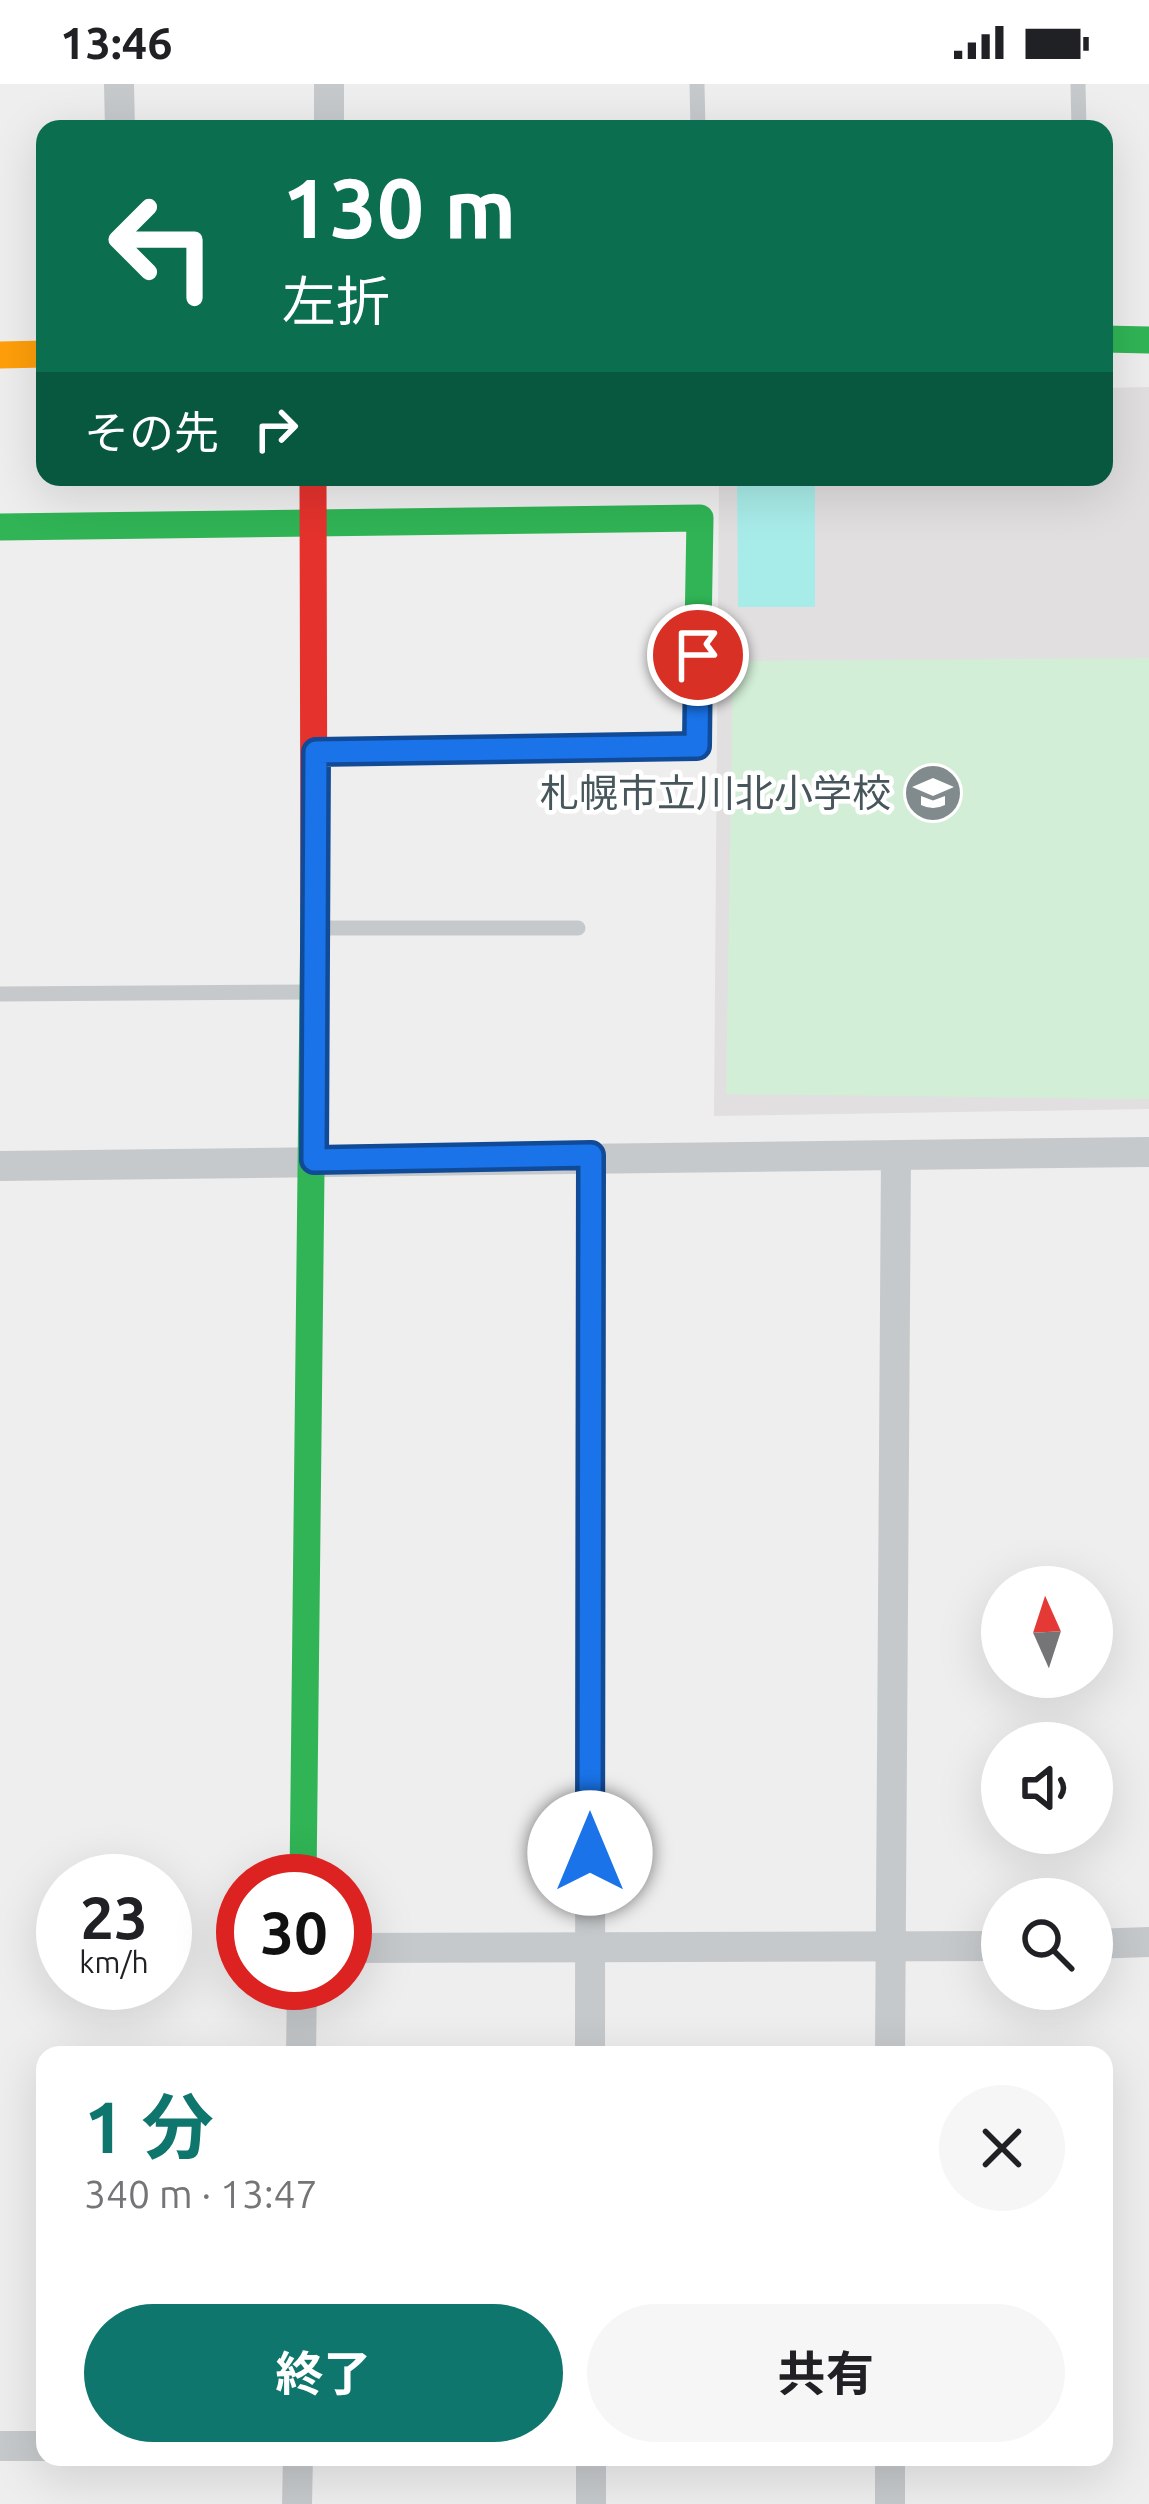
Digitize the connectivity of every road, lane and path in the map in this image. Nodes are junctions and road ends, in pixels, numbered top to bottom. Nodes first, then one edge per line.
1 (119, 84) edge
2 (329, 84) edge
3 (697, 84) edge
4 (1078, 84) edge
5 (120, 120) edge
6 (329, 120) edge
7 (698, 120) edge
8 (1079, 120) edge
9 (1113, 339) edge
10 (1149, 340) edge
11 (36, 354) edge
12 (0, 355) edge
13 (313, 486) edge
14 (313, 519) junction
15 (0, 527) edge
16 (316, 752) junction
17 (315, 928) junction
18 (578, 928) dead end
19 (315, 992) junction
20 (0, 994) edge
21 (1149, 1152) edge
22 (591, 1155) junction
23 (896, 1155) junction
24 (314, 1160) junction
25 (0, 1166) edge
26 (303, 1854) edge
27 (1149, 1942) edge
28 (1113, 1943) edge
29 (981, 1946) edge
30 (590, 1947) junction
31 (372, 1948) edge
32 (890, 1948) junction
33 (302, 2010) edge
34 (301, 2046) edge
35 (590, 2046) edge
36 (890, 2046) edge
37 (0, 2446) edge
38 (36, 2446) edge
39 (298, 2466) edge
40 (591, 2466) edge
41 (890, 2466) edge
42 (297, 2504) edge
43 (591, 2504) edge
44 (890, 2504) edge

1 - 5 street
2 - 6 street
3 - 7 lane
4 - 8 lane
9 - 10 street
11 - 12 street
13 - 14 street
14 - 15 street
14 - 16 street
14 - 16 street
16 - 17 street
17 - 18 lane
17 - 19 street
19 - 20 lane
19 - 24 street
21 - 23 street
22 - 23 street
22 - 24 street
22 - 30 street
23 - 32 street
24 - 25 street
24 - 26 street
27 - 28 street
29 - 32 street
30 - 31 street
30 - 32 street
30 - 35 street
32 - 36 street
33 - 34 street
37 - 38 street
39 - 42 street
40 - 43 street
41 - 44 street

